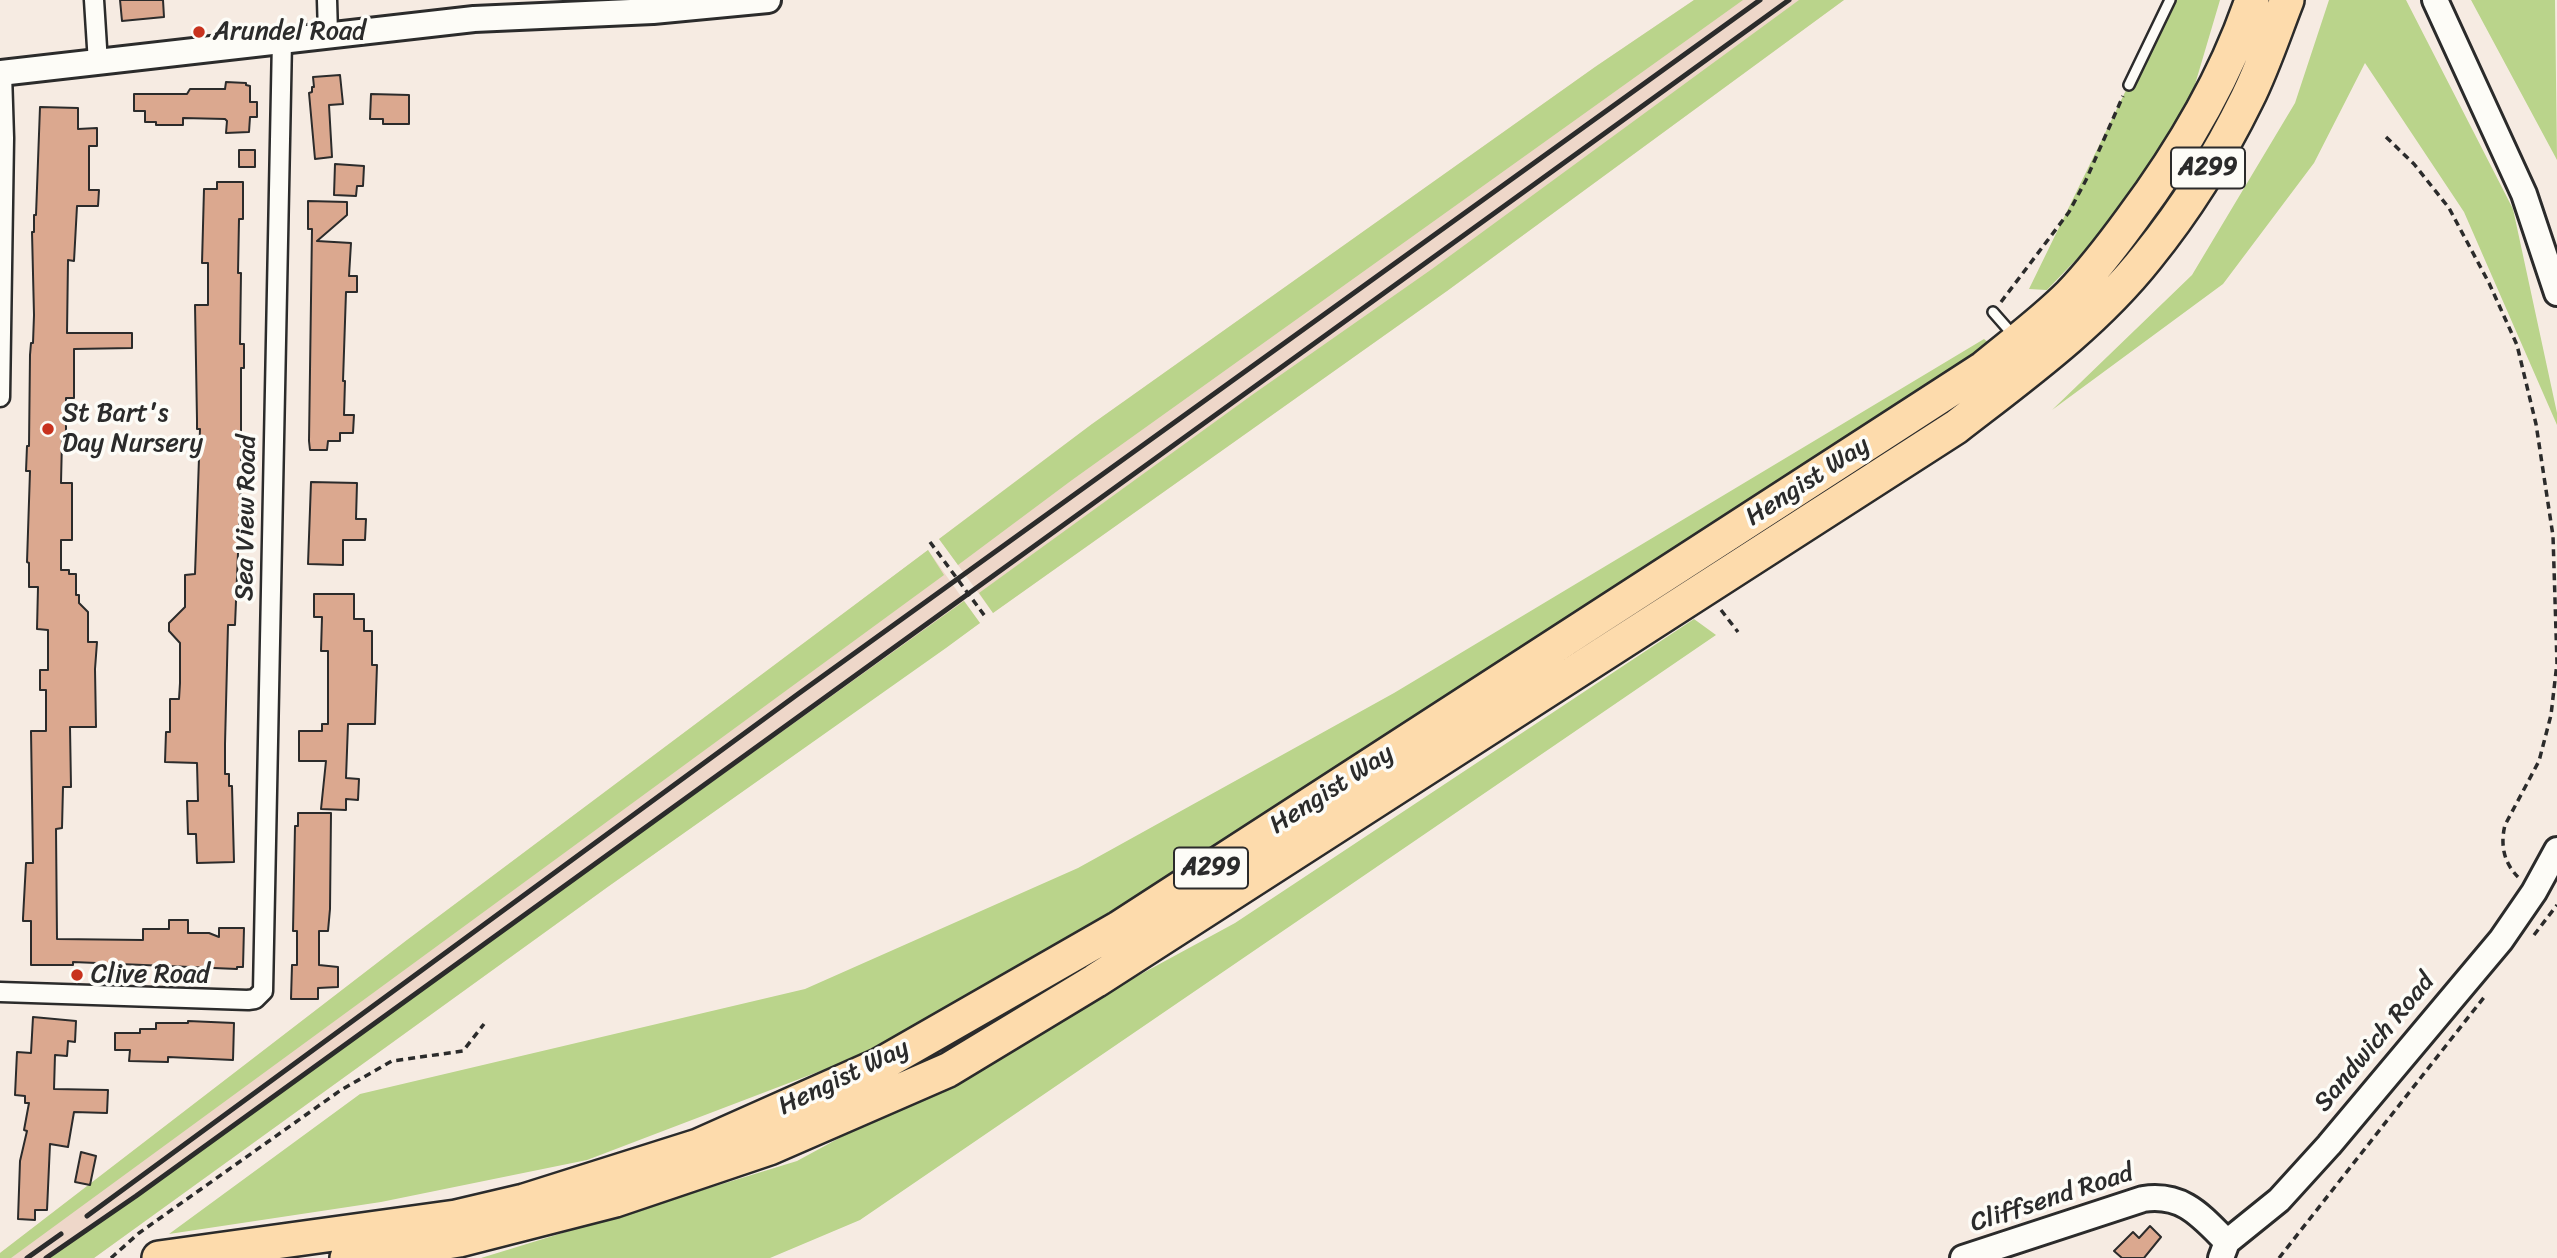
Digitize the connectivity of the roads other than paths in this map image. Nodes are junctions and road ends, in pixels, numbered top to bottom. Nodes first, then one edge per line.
1 (94, 0) edge
2 (327, 0) edge
3 (768, 0) edge
4 (2170, 0) edge
5 (2252, 0) edge
6 (2287, 0) edge
7 (2438, 2) edge
8 (328, 34) junction
9 (282, 40) junction
10 (98, 63) junction
11 (1, 73) edge
12 (2129, 85) road end
13 (2557, 293) edge
14 (1993, 312) road end
15 (2018, 340) junction
16 (0, 397) edge
17 (2557, 850) edge
18 (0, 992) edge
19 (2224, 1250) edge
20 (159, 1258) edge
21 (347, 1258) edge
22 (1963, 1258) edge

1 - 10 street
2 - 8 street
3 - 8 street
4 - 12 lane
5 - 15 highway, Hengist Way / A299
6 - 21 highway, Hengist Way / A299
7 - 13 street
8 - 9 street
9 - 10 street
9 - 18 street, Sea View Road
10 - 11 street
11 - 16 street
14 - 15 lane
15 - 20 highway, Hengist Way / A299
17 - 19 street, Sandwich Road
19 - 22 street, Cliffsend Road

